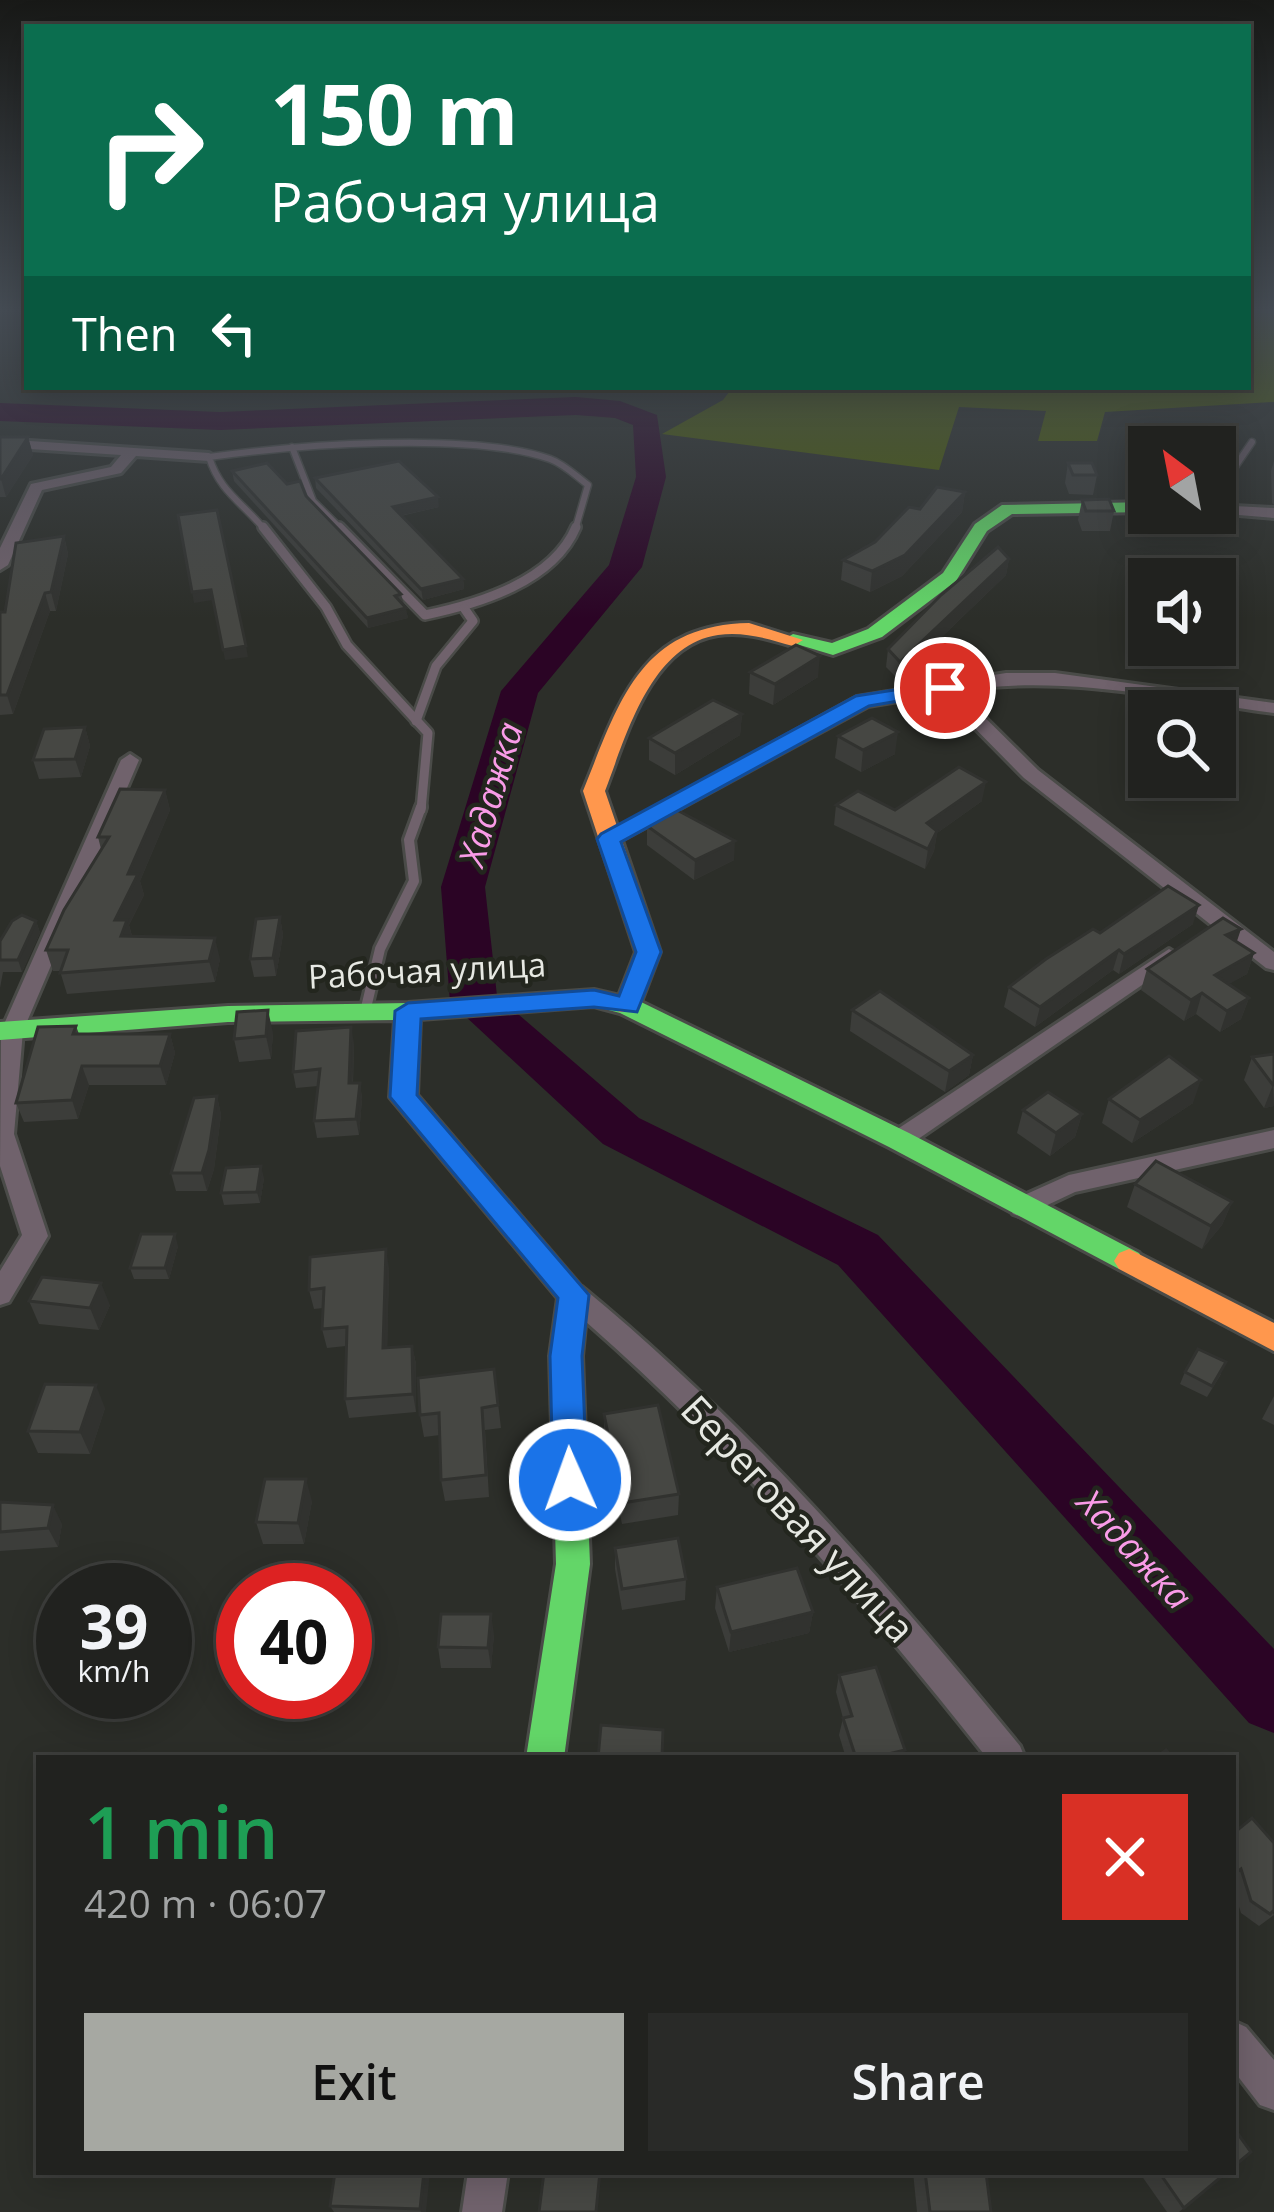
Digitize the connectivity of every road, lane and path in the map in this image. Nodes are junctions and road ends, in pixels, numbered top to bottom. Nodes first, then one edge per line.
1 (1252, 442) dead end
2 (0, 443) edge
3 (292, 447) junction
4 (132, 452) junction
5 (208, 457) junction
6 (1236, 465) edge
7 (1128, 508) edge
8 (1236, 510) edge
9 (1274, 514) edge
10 (0, 565) edge
11 (464, 608) junction
12 (945, 688) junction
13 (1274, 707) edge
14 (416, 721) junction
15 (130, 760) dead end
16 (609, 839) junction
17 (1203, 933) junction
18 (1274, 963) edge
19 (628, 1006) junction
20 (408, 1011) junction
21 (365, 1012) junction
22 (6, 1031) edge
23 (1274, 1139) edge
24 (898, 1140) junction
25 (1022, 1207) junction
26 (0, 1294) edge
27 (574, 1295) junction
28 (1274, 1338) edge
29 (545, 1755) edge
30 (1006, 1755) edge
31 (1236, 2043) edge
32 (1274, 2091) edge
33 (488, 2175) edge
34 (482, 2212) edge

1 - 6 lane
2 - 4 street
3 - 5 lane
3 - 11 lane
3 - 11 lane
4 - 5 street
4 - 10 street
5 - 14 lane
7 - 16 street
8 - 9 street
11 - 14 lane
12 - 13 street
12 - 16 street
12 - 17 street
14 - 21 lane
15 - 22 street
16 - 19 street
17 - 18 street
17 - 24 street
19 - 20 street, Рабочая улица
19 - 24 street, Рабочая улица
20 - 21 street, Рабочая улица
20 - 27 street
21 - 22 street, Рабочая улица
22 - 26 street
23 - 25 street
24 - 25 street, Рабочая улица
25 - 28 street, Рабочая улица
27 - 29 street
27 - 30 street, Береговая улица
31 - 32 street
33 - 34 street

